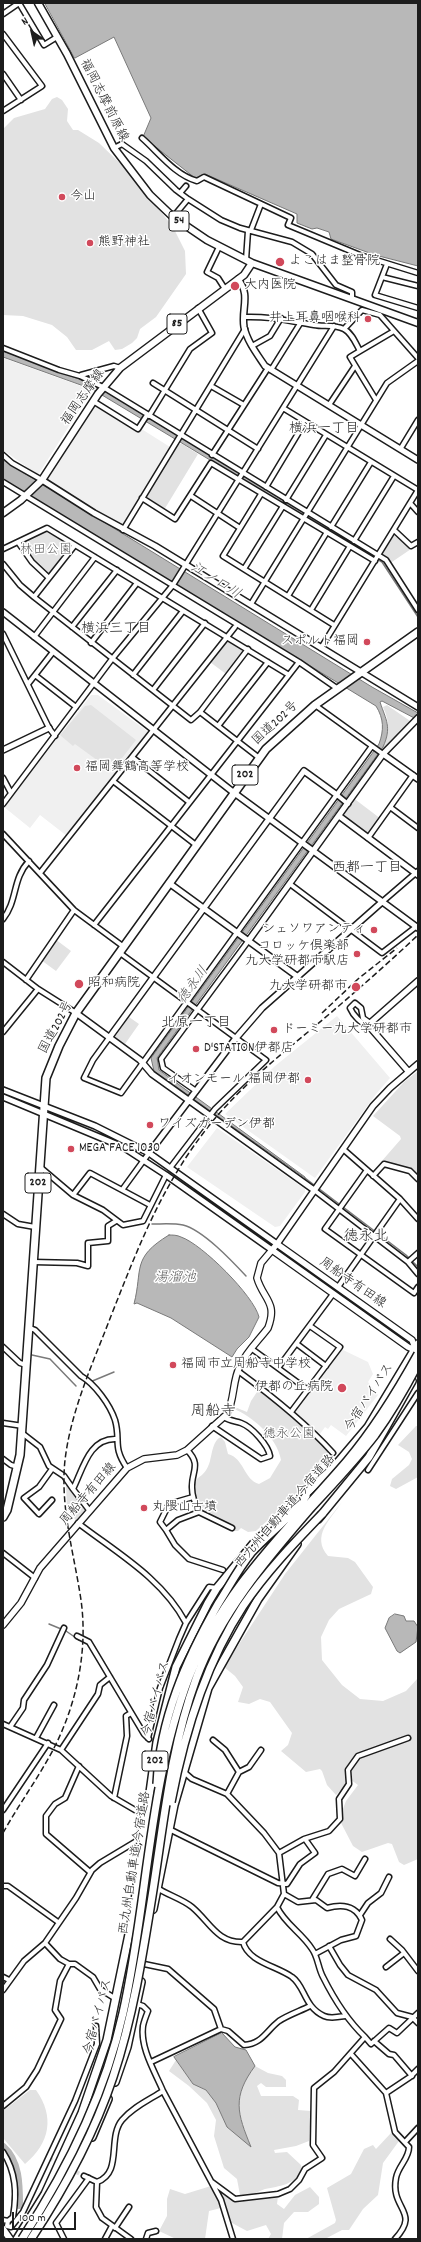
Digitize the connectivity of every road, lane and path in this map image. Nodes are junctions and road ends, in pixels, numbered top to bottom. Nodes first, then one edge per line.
1 (19, 3) edge
2 (38, 3) edge
3 (3, 14) edge
4 (3, 34) edge
5 (58, 37) junction
6 (3, 74) edge
7 (21, 100) junction
8 (3, 111) edge
9 (142, 138) dead end
10 (114, 148) junction
11 (186, 186) dead end
12 (180, 194) junction
13 (188, 199) junction
14 (261, 204) junction
15 (173, 217) junction
16 (250, 231) junction
17 (219, 247) junction
18 (246, 260) junction
19 (252, 263) junction
20 (387, 264) junction
21 (418, 273) edge
22 (382, 277) junction
23 (238, 279) junction
24 (418, 286) edge
25 (225, 289) junction
26 (352, 299) junction
27 (198, 308) junction
28 (418, 308) edge
29 (244, 317) junction
30 (281, 318) junction
31 (301, 322) junction
32 (418, 323) edge
33 (334, 326) junction
34 (245, 329) junction
35 (344, 329) junction
36 (394, 331) junction
37 (252, 346) junction
38 (3, 348) edge
39 (360, 351) junction
40 (418, 358) edge
41 (418, 361) edge
42 (355, 366) junction
43 (120, 368) junction
44 (270, 369) junction
45 (80, 376) junction
46 (153, 383) dead end
47 (296, 385) junction
48 (211, 386) junction
49 (103, 387) junction
50 (164, 390) junction
51 (376, 400) junction
52 (93, 401) junction
53 (244, 405) junction
54 (329, 405) junction
55 (283, 408) junction
56 (196, 411) junction
57 (148, 415) junction
58 (418, 420) edge
59 (305, 422) junction
60 (362, 425) junction
61 (228, 430) junction
62 (326, 435) junction
63 (181, 436) junction
64 (347, 448) junction
65 (401, 448) junction
66 (258, 449) junction
67 (3, 455) edge
68 (212, 455) junction
69 (418, 460) edge
70 (371, 462) junction
71 (243, 474) junction
72 (394, 476) junction
73 (42, 480) junction
74 (239, 480) junction
75 (3, 482) edge
76 (266, 487) junction
77 (418, 490) edge
78 (262, 494) junction
79 (25, 496) junction
80 (191, 496) junction
81 (142, 498) junction
82 (286, 500) junction
83 (410, 503) junction
84 (283, 506) junction
85 (3, 512) edge
86 (307, 512) junction
87 (418, 512) edge
88 (218, 514) junction
89 (304, 518) junction
90 (331, 527) junction
91 (240, 528) junction
92 (124, 530) junction
93 (394, 530) junction
94 (327, 532) junction
95 (354, 541) junction
96 (18, 542) junction
97 (418, 542) edge
98 (75, 545) junction
99 (350, 546) junction
100 (3, 549) edge
101 (378, 556) junction
102 (95, 557) junction
103 (375, 561) junction
104 (3, 564) edge
105 (186, 565) junction
106 (244, 569) junction
107 (116, 570) junction
108 (49, 578) junction
109 (265, 582) junction
110 (137, 583) junction
111 (173, 585) junction
112 (288, 596) junction
113 (34, 597) junction
114 (161, 598) junction
115 (251, 604) junction
116 (184, 610) junction
117 (311, 610) junction
118 (418, 610) edge
119 (3, 612) edge
120 (53, 612) junction
121 (205, 623) junction
122 (334, 625) junction
123 (72, 627) junction
124 (235, 627) dead end
125 (418, 632) edge
126 (3, 634) edge
127 (227, 636) junction
128 (34, 637) junction
129 (91, 642) junction
130 (321, 648) junction
131 (248, 650) junction
132 (53, 652) junction
133 (112, 659) junction
134 (268, 662) junction
135 (299, 662) junction
136 (358, 674) junction
137 (35, 675) junction
138 (133, 675) junction
139 (289, 675) junction
140 (28, 684) junction
141 (94, 684) junction
142 (340, 688) junction
143 (153, 690) junction
144 (315, 705) junction
145 (173, 706) junction
146 (76, 707) junction
147 (418, 707) edge
148 (200, 712) junction
149 (418, 718) edge
150 (416, 724) edge
151 (218, 726) junction
152 (49, 728) junction
153 (154, 731) junction
154 (55, 736) junction
155 (237, 741) junction
156 (372, 746) junction
157 (3, 750) edge
158 (384, 754) junction
159 (132, 757) junction
160 (258, 757) junction
161 (210, 775) junction
162 (416, 777) edge
163 (3, 778) edge
164 (113, 780) junction
165 (233, 792) junction
166 (12, 793) junction
167 (337, 795) junction
168 (190, 802) junction
169 (3, 804) edge
170 (348, 804) junction
171 (390, 807) junction
172 (339, 816) junction
173 (269, 818) junction
174 (171, 826) junction
175 (418, 828) edge
176 (3, 834) edge
177 (368, 838) junction
178 (302, 843) junction
179 (196, 845) junction
180 (313, 851) junction
181 (29, 861) junction
182 (40, 873) junction
183 (417, 873) edge
184 (169, 883) junction
185 (290, 884) junction
186 (382, 902) junction
187 (204, 907) junction
188 (74, 910) junction
189 (3, 919) edge
190 (94, 925) junction
191 (417, 927) edge
192 (352, 929) junction
193 (237, 931) junction
194 (249, 940) junction
195 (122, 950) junction
196 (3, 962) edge
197 (154, 977) junction
198 (298, 977) junction
199 (26, 980) junction
200 (418, 982) edge
201 (38, 990) junction
202 (186, 1002) junction
203 (198, 1009) junction
204 (76, 1013) junction
205 (369, 1024) junction
206 (3, 1032) edge
207 (109, 1038) junction
208 (236, 1038) junction
209 (142, 1063) junction
210 (418, 1064) edge
211 (408, 1071) junction
212 (3, 1090) edge
213 (195, 1092) junction
214 (3, 1097) edge
215 (190, 1100) junction
216 (43, 1110) junction
217 (210, 1115) junction
218 (343, 1149) junction
219 (149, 1153) junction
220 (144, 1159) junction
221 (38, 1165) junction
222 (170, 1168) junction
223 (367, 1170) junction
224 (166, 1175) junction
225 (373, 1176) junction
226 (418, 1179) edge
227 (122, 1190) junction
228 (314, 1190) junction
229 (73, 1195) junction
230 (400, 1198) junction
231 (150, 1205) junction
232 (339, 1208) junction
233 (418, 1210) edge
234 (3, 1214) edge
235 (414, 1214) junction
236 (418, 1219) edge
237 (116, 1221) junction
238 (35, 1227) junction
239 (374, 1235) junction
240 (277, 1244) junction
241 (272, 1250) junction
242 (418, 1254) edge
243 (360, 1256) junction
244 (33, 1262) junction
245 (408, 1262) junction
246 (418, 1274) edge
247 (338, 1287) junction
248 (418, 1287) edge
249 (333, 1294) junction
250 (310, 1326) junction
251 (30, 1328) junction
252 (297, 1344) junction
253 (3, 1347) edge
254 (252, 1349) junction
255 (417, 1350) edge
256 (418, 1364) edge
257 (26, 1365) junction
258 (326, 1366) junction
259 (278, 1368) junction
260 (418, 1370) edge
261 (238, 1371) junction
262 (308, 1390) junction
263 (418, 1393) edge
264 (291, 1412) junction
265 (224, 1417) junction
266 (3, 1423) edge
267 (211, 1426) junction
268 (23, 1430) junction
269 (116, 1439) junction
270 (188, 1450) junction
271 (333, 1453) dead end
272 (3, 1459) edge
273 (18, 1467) junction
274 (126, 1468) junction
275 (52, 1469) junction
276 (368, 1470) dead end
277 (73, 1489) junction
278 (306, 1496) junction
279 (193, 1497) junction
280 (52, 1500) dead end
281 (89, 1510) junction
282 (199, 1512) junction
283 (322, 1514) junction
284 (3, 1518) edge
285 (78, 1523) junction
286 (232, 1528) dead end
287 (166, 1530) junction
288 (3, 1552) edge
289 (224, 1570) dead end
290 (35, 1578) junction
291 (217, 1588) junction
292 (186, 1623) junction
293 (3, 1625) edge
294 (64, 1629) dead end
295 (77, 1636) dead end
296 (110, 1677) junction
297 (54, 1705) dead end
298 (131, 1713) junction
299 (3, 1724) edge
300 (10, 1727) junction
301 (36, 1738) junction
302 (408, 1738) dead end
303 (213, 1740) dead end
304 (48, 1743) junction
305 (61, 1750) junction
306 (260, 1750) dead end
307 (79, 1766) junction
308 (183, 1772) junction
309 (239, 1772) junction
310 (228, 1794) junction
311 (114, 1798) junction
312 (3, 1810) edge
313 (145, 1816) junction
314 (154, 1824) junction
315 (170, 1829) junction
316 (305, 1838) junction
317 (279, 1853) junction
318 (365, 1859) dead end
319 (90, 1872) junction
320 (389, 1877) dead end
321 (282, 1884) junction
322 (3, 1886) edge
323 (155, 1889) junction
324 (284, 1894) junction
325 (312, 1900) junction
326 (277, 1907) junction
327 (360, 1916) junction
328 (58, 1922) junction
329 (390, 1939) dead end
330 (243, 1942) junction
331 (45, 1943) junction
332 (329, 1946) junction
333 (404, 1953) junction
334 (315, 1954) junction
335 (70, 1964) junction
336 (144, 1964) junction
337 (386, 1967) dead end
338 (418, 1971) edge
339 (3, 1977) edge
340 (9, 1980) junction
341 (3, 1990) edge
342 (117, 1999) junction
343 (137, 2004) junction
344 (310, 2006) junction
345 (418, 2012) edge
346 (345, 2016) junction
347 (412, 2018) junction
348 (418, 2023) edge
349 (96, 2026) dead end
350 (221, 2029) junction
351 (364, 2037) junction
352 (374, 2041) junction
353 (350, 2054) junction
354 (151, 2062) junction
355 (418, 2069) edge
356 (412, 2076) junction
357 (163, 2092) junction
358 (386, 2093) junction
359 (3, 2106) edge
360 (418, 2128) edge
361 (405, 2142) junction
362 (3, 2152) edge
363 (97, 2182) junction
364 (212, 2182) junction
365 (129, 2207) dead end
366 (5, 2221) edge
367 (114, 2227) junction
368 (3, 2229) edge
369 (156, 2231) dead end
370 (10, 2239) edge
371 (17, 2239) edge
372 (22, 2239) edge
373 (32, 2239) edge
374 (64, 2239) edge
375 (105, 2239) edge
376 (131, 2239) edge
377 (146, 2239) edge
378 (233, 2239) edge
379 (395, 2239) edge

1 - 3 street
1 - 5 street
2 - 5 main road, 福岡志摩前原線 / 54
4 - 7 street
5 - 10 main road, 福岡志摩前原線 / 54
6 - 7 street
7 - 8 street
9 - 14 street
10 - 12 street
10 - 15 main road, 福岡志摩前原線 / 54
11 - 12 street
12 - 13 street
13 - 15 street
13 - 16 street
14 - 16 street
14 - 20 street
15 - 17 main road, 福岡志摩前原線 / 54
16 - 18 street
16 - 26 street
17 - 18 main road, 福岡志摩前原線 / 54
17 - 25 street
18 - 19 main road, 福岡志摩前原線 / 54
19 - 23 main road, 福岡志摩線 / 85
19 - 26 main road, 福岡志摩前原線 / 54
20 - 21 street
20 - 22 street
22 - 24 street
22 - 28 street
23 - 25 main road, 福岡志摩線 / 85
23 - 29 street
25 - 27 main road, 福岡志摩線 / 85
26 - 32 main road, 福岡志摩前原線 / 54
27 - 43 main road, 福岡志摩線 / 85
27 - 50 street
29 - 30 street
29 - 34 street
30 - 31 street
30 - 37 street
31 - 33 street
31 - 44 street
33 - 35 street
33 - 47 street
34 - 37 street
34 - 48 street
35 - 36 street
35 - 39 street
36 - 39 street
36 - 40 street
37 - 44 street
38 - 45 street
39 - 42 street
41 - 51 street
42 - 51 street
42 - 54 street
43 - 45 street
43 - 49 main road, 福岡志摩線 / 85
44 - 47 street
44 - 53 street
45 - 49 street
46 - 50 street
47 - 54 street
47 - 55 street
48 - 53 street
48 - 56 street
49 - 52 main road, 福岡志摩線 / 85
49 - 57 street
50 - 56 street
50 - 57 street
51 - 60 street
52 - 57 street
52 - 73 main road, 福岡志摩線 / 85
53 - 61 street
54 - 60 street
55 - 59 street
55 - 66 street
56 - 61 street
56 - 63 street
57 - 63 street
58 - 65 street
59 - 62 street
59 - 76 street
60 - 64 street
60 - 65 street
61 - 66 street
61 - 68 street
62 - 64 street
62 - 82 street
63 - 68 street
63 - 81 street
64 - 70 street
64 - 86 street
65 - 69 street
66 - 71 street
67 - 73 street
68 - 71 street
70 - 72 street
70 - 90 street
71 - 74 street
71 - 76 street
72 - 77 street
72 - 95 street
73 - 79 main road, 福岡志摩線 / 85
73 - 92 street
74 - 78 street
74 - 80 street
74 - 88 street
75 - 79 street
76 - 82 street
77 - 83 street
78 - 84 street
78 - 91 street
79 - 85 main road, 福岡志摩線 / 85
79 - 111 street
80 - 81 street
80 - 88 street
81 - 92 street
82 - 86 street
83 - 87 street
83 - 93 street
84 - 89 street
84 - 106 street
86 - 89 street
86 - 90 street
88 - 91 street
88 - 105 street
89 - 94 street
89 - 109 street
90 - 95 street
91 - 106 street
92 - 105 street
93 - 97 street
93 - 101 street
94 - 99 street
94 - 112 street
95 - 101 street
96 - 98 street
96 - 100 street
96 - 108 street
98 - 102 street
98 - 108 street
99 - 103 street
99 - 117 street
101 - 103 street
101 - 118 street
102 - 107 street
102 - 120 street
103 - 122 street
104 - 113 street
105 - 111 street
105 - 115 street
106 - 109 street
107 - 110 street
107 - 123 street
108 - 113 street
109 - 112 street
109 - 115 street
110 - 114 street
110 - 129 street
111 - 114 street
111 - 135 street
112 - 117 street
113 - 120 street
114 - 116 street
114 - 133 street
115 - 130 street
116 - 121 street
116 - 138 street
117 - 122 street
119 - 128 street
120 - 123 street
120 - 128 street
121 - 127 street
121 - 143 street
122 - 130 street
123 - 129 street
124 - 127 street
125 - 136 highway, 国道202号 / 202
126 - 140 street
127 - 131 street
127 - 145 street
128 - 132 street
129 - 133 street
130 - 136 street
131 - 134 street
131 - 148 street
132 - 137 street
132 - 141 street
133 - 138 street
133 - 141 street
134 - 139 street
134 - 151 street
135 - 139 street
135 - 142 street
136 - 142 highway, 国道202号 / 202
136 - 147 street
137 - 140 street
137 - 146 street
138 - 143 street
139 - 155 street
140 - 152 street
141 - 146 street
141 - 153 street
142 - 144 highway, 国道202号 / 202
143 - 145 street
144 - 156 street
144 - 160 highway, 国道202号 / 202
145 - 148 street
145 - 153 street
146 - 154 street
148 - 151 street
149 - 150 street
150 - 158 street
151 - 155 street
152 - 154 street
152 - 157 street
153 - 159 street
153 - 161 street
154 - 166 street
155 - 160 street
155 - 161 street
156 - 158 street
156 - 167 street
158 - 162 street
158 - 170 street
159 - 164 street
159 - 168 street
160 - 165 highway, 国道202号 / 202
161 - 165 street
161 - 168 street
162 - 171 street
163 - 166 street
164 - 174 street
164 - 182 street
165 - 173 street
165 - 179 highway, 国道202号 / 202
166 - 169 street
167 - 170 street
167 - 173 street
167 - 178 street
168 - 174 street
170 - 172 street
171 - 175 street
171 - 177 street
172 - 177 street
172 - 180 street
173 - 178 street
173 - 187 street
174 - 179 street
174 - 190 street
176 - 181 street
177 - 183 street
178 - 180 street
178 - 193 street
179 - 184 highway, 国道202号 / 202
180 - 185 street
180 - 186 street
181 - 182 street
181 - 189 street
182 - 188 street
183 - 186 street
184 - 187 street
184 - 195 highway, 国道202号 / 202
185 - 192 street
185 - 194 street
186 - 191 street
186 - 192 street
187 - 193 street
187 - 197 street
188 - 190 street
188 - 199 street
190 - 195 street
191 - 192 street
192 - 198 street
193 - 194 street
193 - 202 street
194 - 198 street
194 - 203 street
195 - 197 street
195 - 204 highway, 国道202号 / 202
196 - 199 street
197 - 202 street
197 - 207 street
198 - 208 street
199 - 201 street
200 - 205 street
201 - 204 street
201 - 206 street
202 - 203 street
202 - 209 street
203 - 208 street
203 - 213 street
204 - 207 street
204 - 216 highway, 国道202号 / 202
205 - 205 street
205 - 211 street
207 - 209 street
207 - 209 street
208 - 213 street
208 - 217 street
209 - 215 street
210 - 211 street
211 - 218 street
212 - 216 street
213 - 215 street
214 - 216 street
215 - 217 street
215 - 219 street
216 - 219 street
216 - 220 street
216 - 221 highway, 国道202号 / 202
217 - 222 street
217 - 228 street
218 - 223 street
218 - 228 street
219 - 220 street
219 - 222 street
220 - 224 street
220 - 227 street
221 - 229 street
221 - 238 highway, 国道202号 / 202
222 - 240 street
223 - 225 street
223 - 232 street
224 - 231 street
224 - 241 street
225 - 226 street
225 - 230 street
227 - 229 street
227 - 231 street
228 - 232 street
228 - 240 street
229 - 237 street
230 - 235 street
230 - 239 street
231 - 237 street
232 - 239 street
232 - 243 street
233 - 235 street
234 - 238 street
235 - 236 street
237 - 244 street
238 - 244 highway, 国道202号 / 202
239 - 243 street
239 - 245 street
240 - 241 main road
240 - 247 main road, 周船寺有田線
241 - 249 main road, 周船寺有田線
241 - 254 main road
242 - 245 street
243 - 247 street
243 - 248 street
244 - 251 highway, 国道202号 / 202
245 - 246 street
247 - 255 main road, 周船寺有田線
249 - 250 street
249 - 255 main road, 周船寺有田線
250 - 252 street
250 - 258 street
251 - 257 highway, 国道202号 / 202
251 - 269 street
252 - 258 street
252 - 259 street
253 - 257 street
254 - 259 street
254 - 261 main road
255 - 278 highway, 今宿バイパス / 202
255 - 314 highway, 西九州自動車道;今宿道路, bridge
256 - 323 highway, 西九州自動車道;今宿道路, bridge
257 - 268 highway, 国道202号 / 202
258 - 262 street
259 - 262 street
260 - 283 highway, 今宿バイパス / 202
261 - 264 street
261 - 265 main road
262 - 264 street
263 - 276 street
264 - 271 street
265 - 267 main road, 周船寺有田線
265 - 267 street
266 - 268 street
267 - 270 main road, 周船寺有田線
268 - 273 highway, 国道202号 / 202
268 - 275 street
269 - 274 street
269 - 277 street
270 - 274 main road, 周船寺有田線
270 - 279 street
272 - 273 street
273 - 284 highway, 国道202号 / 202
274 - 281 main road, 周船寺有田線
275 - 277 street
275 - 280 street
277 - 281 street
278 - 291 highway, 今宿バイパス / 202
278 - 314 highway, bridge
279 - 282 street
279 - 287 street
281 - 285 main road, 周船寺有田線
282 - 286 street
282 - 287 street
283 - 308 highway, 今宿バイパス / 202
283 - 323 highway, bridge
285 - 290 main road, 周船寺有田線
285 - 292 street
287 - 289 street
288 - 290 street
290 - 293 main road, 周船寺有田線
291 - 292 street
291 - 313 highway, 今宿バイパス / 202
292 - 298 street
294 - 300 street
295 - 296 street
296 - 298 street
296 - 305 street
297 - 301 street
298 - 311 street
299 - 300 street
300 - 301 street
301 - 304 street
302 - 316 street
303 - 309 street
304 - 305 street
304 - 312 street
305 - 307 street
306 - 309 street
307 - 311 street
307 - 319 street
308 - 310 street
308 - 315 highway, 今宿バイパス / 202
309 - 310 street
310 - 317 street
311 - 313 street
313 - 315 street
313 - 319 street
313 - 342 highway, 今宿バイパス / 202
314 - 372 highway, 西九州自動車道;今宿道路, bridge
315 - 321 street
315 - 323 highway, 今宿バイパス / 202
316 - 317 street
316 - 321 street
317 - 321 street
318 - 325 street
319 - 328 street
320 - 327 street
321 - 324 street
322 - 328 street
323 - 330 street
323 - 336 highway, 今宿バイパス / 202
323 - 373 highway, 西九州自動車道;今宿道路, bridge
324 - 325 street
324 - 326 street
325 - 327 street
326 - 330 street
326 - 334 street
327 - 332 street
328 - 331 street
329 - 333 street
330 - 344 street
331 - 335 street
331 - 340 street
332 - 334 street
332 - 347 street
333 - 337 street
333 - 338 street
334 - 346 street
335 - 342 street
335 - 359 street
336 - 343 highway, 今宿バイパス / 202
336 - 350 street
339 - 340 street
340 - 341 street
342 - 371 highway, 今宿バイパス / 202
343 - 354 street
343 - 373 highway, 今宿バイパス / 202
344 - 346 street
344 - 350 street
345 - 347 street
346 - 351 street
347 - 348 street
347 - 352 street
349 - 366 street
350 - 354 street
351 - 352 street
351 - 353 street
352 - 356 street
353 - 358 street
353 - 364 street
354 - 357 street
355 - 356 street
356 - 358 street
357 - 363 street
357 - 364 street
358 - 361 street
360 - 361 street
361 - 379 street
362 - 366 street
363 - 367 street
363 - 374 street
364 - 378 street
365 - 367 street
367 - 375 street
367 - 376 street
368 - 370 main road
369 - 377 street

